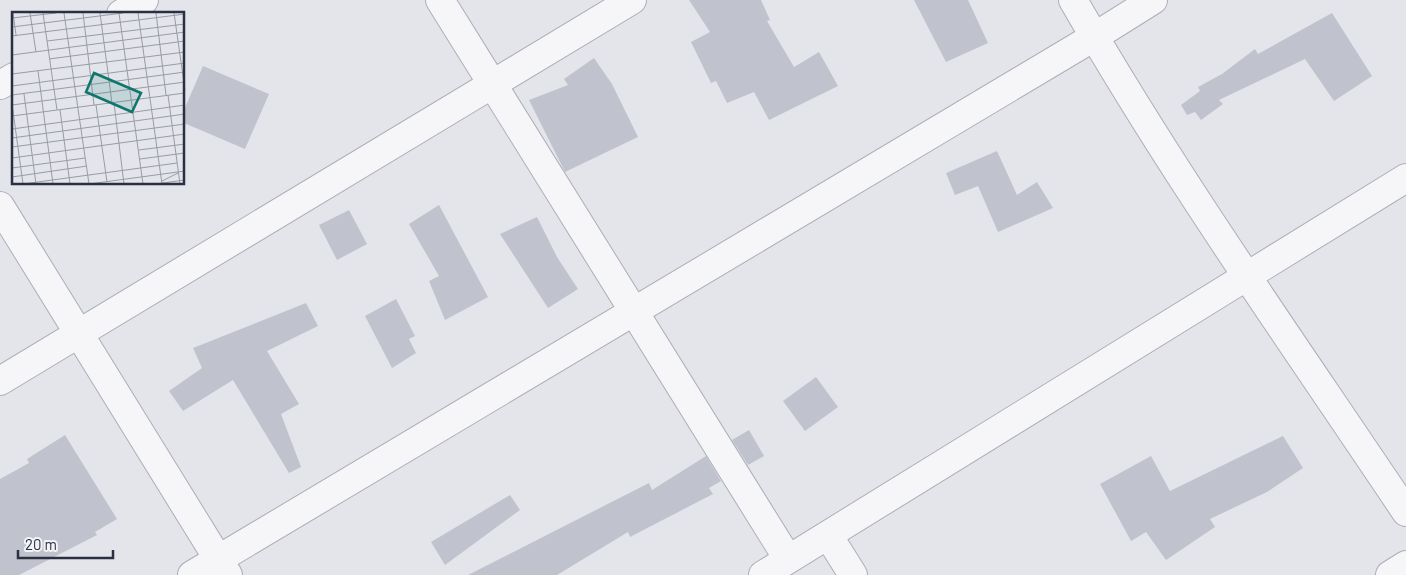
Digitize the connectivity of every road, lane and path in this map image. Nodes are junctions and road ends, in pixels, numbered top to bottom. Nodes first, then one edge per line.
1 (144, 0) edge
2 (440, 0) edge
3 (1073, 0) edge
4 (1153, 0) edge
5 (627, 1) edge
6 (123, 12) edge
7 (1094, 37) junction
8 (12, 78) edge
9 (492, 85) junction
10 (0, 86) edge
11 (1406, 178) edge
12 (0, 206) edge
13 (1247, 275) junction
14 (633, 313) junction
15 (79, 333) junction
16 (0, 381) edge
17 (1406, 512) edge
18 (828, 536) junction
19 (788, 560) junction
20 (1406, 565) edge
21 (223, 567) edge
22 (192, 575) edge
23 (763, 575) edge
24 (852, 575) edge
25 (1390, 575) edge

1 - 6 street
2 - 9 street
3 - 7 street
4 - 7 street
5 - 9 street
7 - 13 street
7 - 14 street
8 - 10 street
9 - 14 street
9 - 15 street
11 - 13 street
12 - 15 street
13 - 17 street
13 - 18 street
14 - 19 street
14 - 21 street
15 - 16 street
15 - 21 street
18 - 19 street
18 - 24 street
19 - 23 street
20 - 25 street
21 - 22 street

